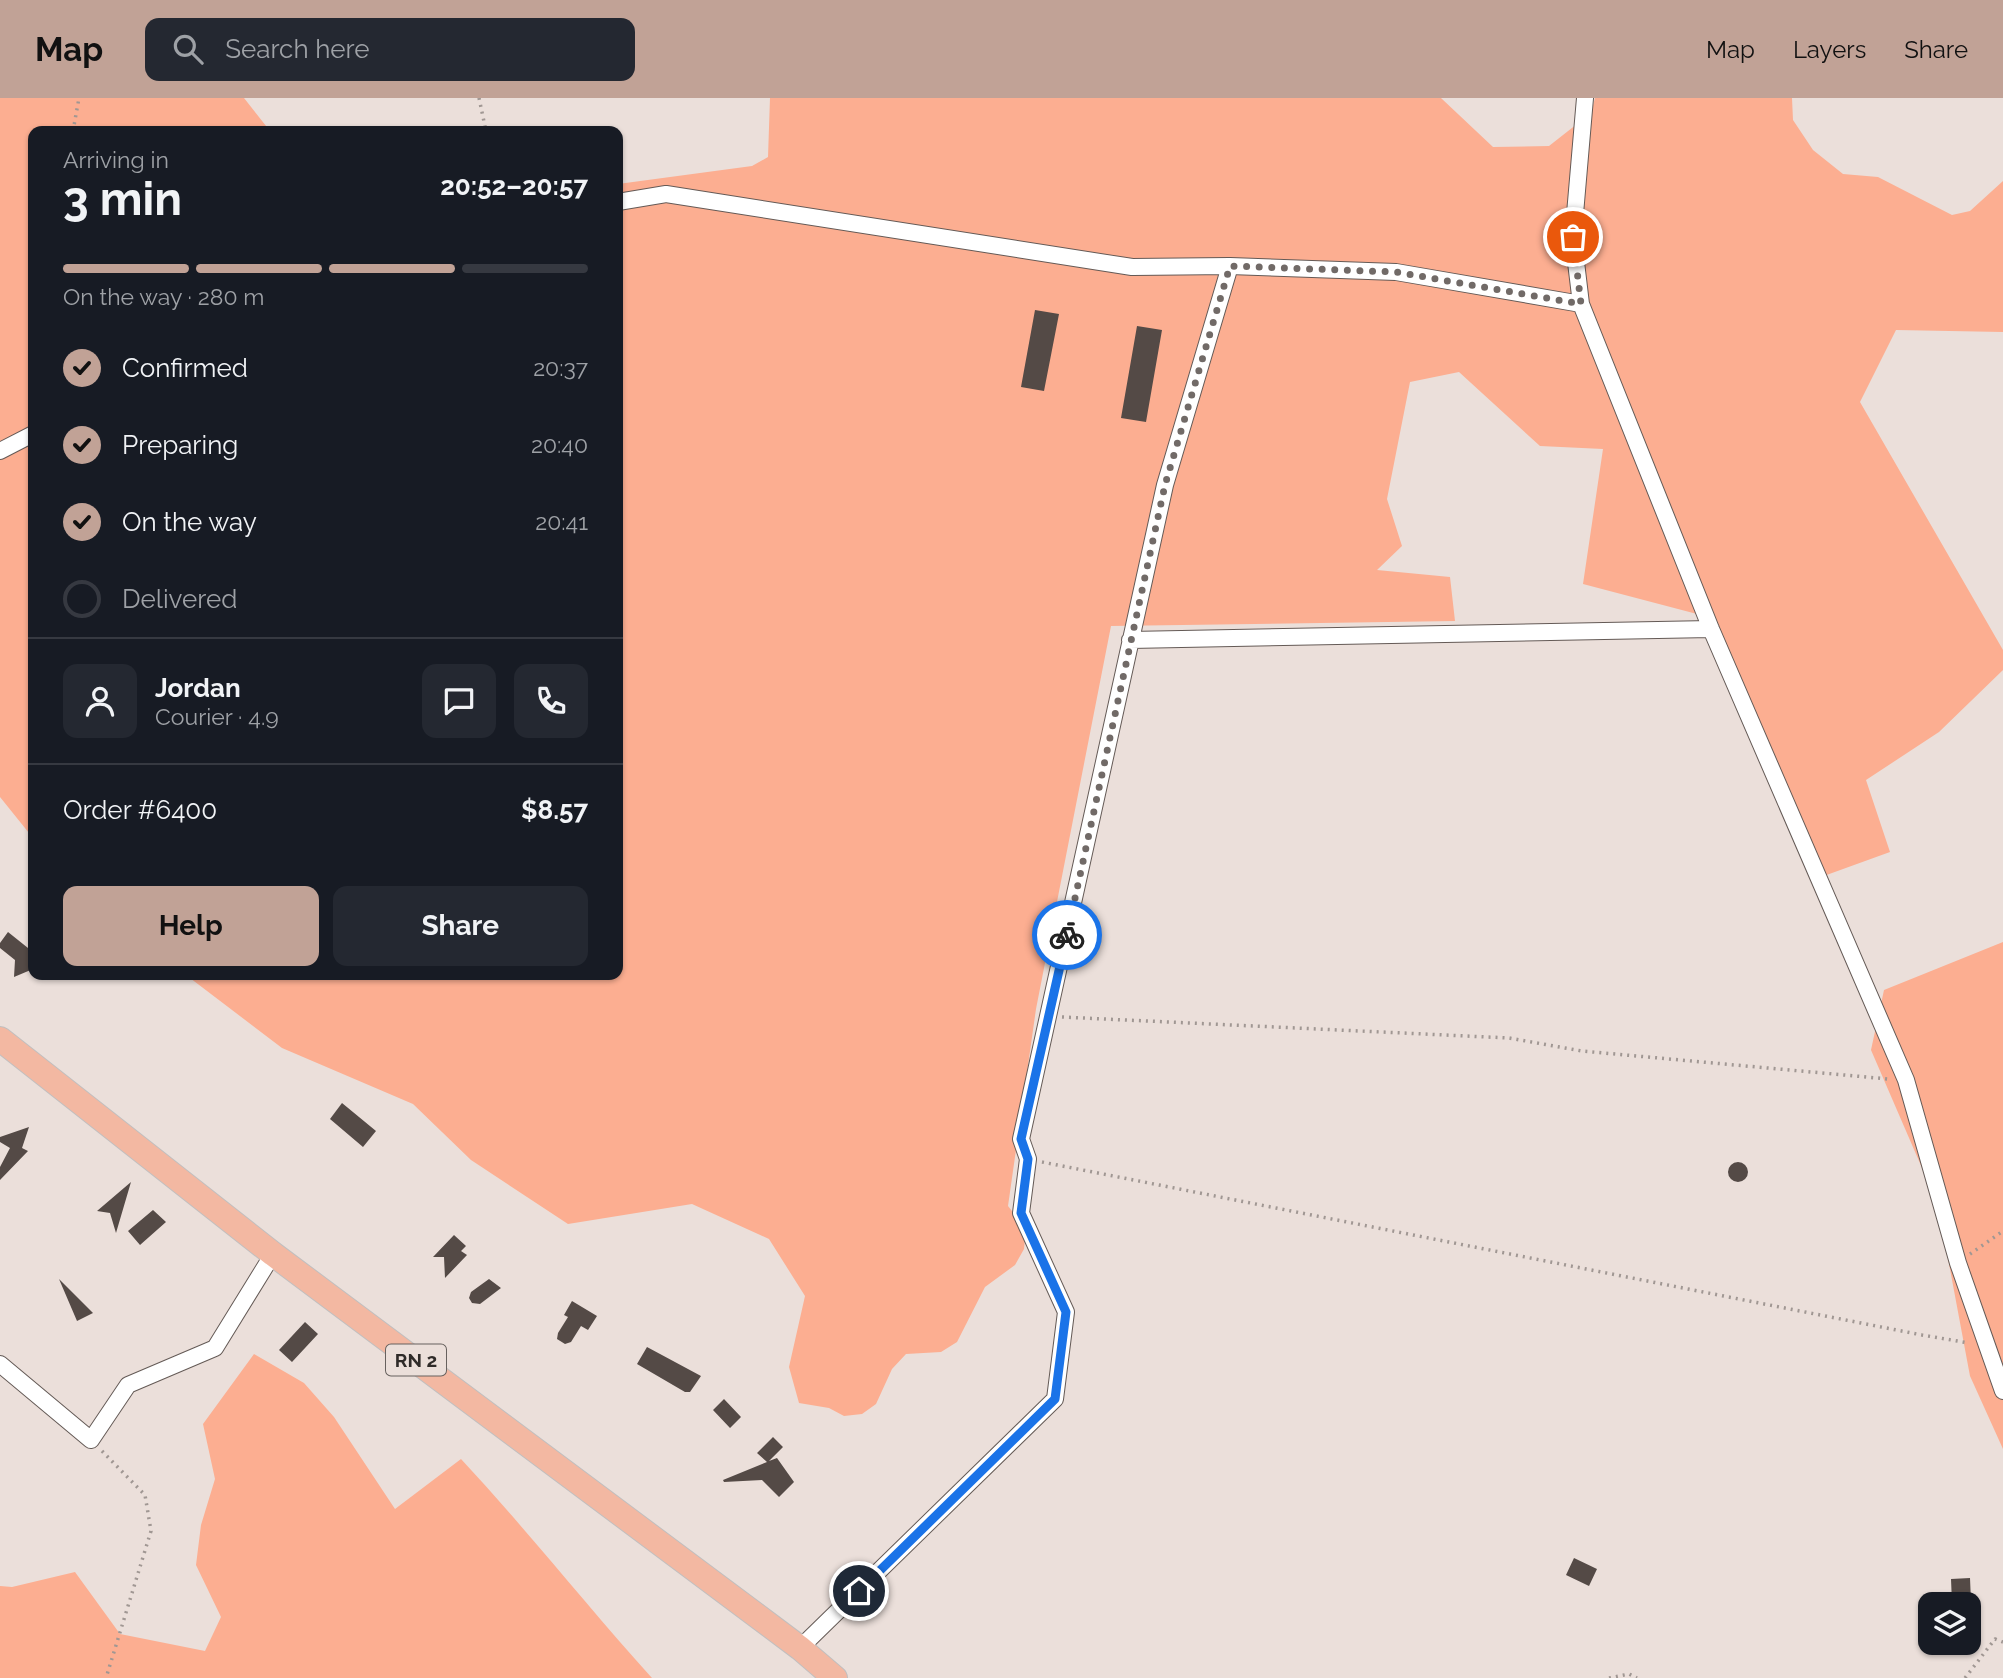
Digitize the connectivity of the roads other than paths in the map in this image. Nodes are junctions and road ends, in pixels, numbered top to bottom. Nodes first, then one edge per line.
1 (1585, 98) edge
2 (623, 201) edge
3 (1230, 266) junction
4 (1581, 304) junction
5 (28, 437) edge
6 (0, 451) edge
7 (1712, 629) junction
8 (1130, 640) junction
9 (0, 1039) edge
10 (274, 1254) junction
11 (0, 1364) edge
12 (2003, 1391) edge
13 (800, 1648) junction
14 (835, 1678) edge

1 - 4 street
2 - 3 street
3 - 4 street
3 - 8 street
4 - 7 street
5 - 6 street
7 - 8 street
7 - 12 street
8 - 13 street
9 - 10 main road, RN 2
10 - 11 street
10 - 13 main road, RN 2
13 - 14 main road, RN 2

